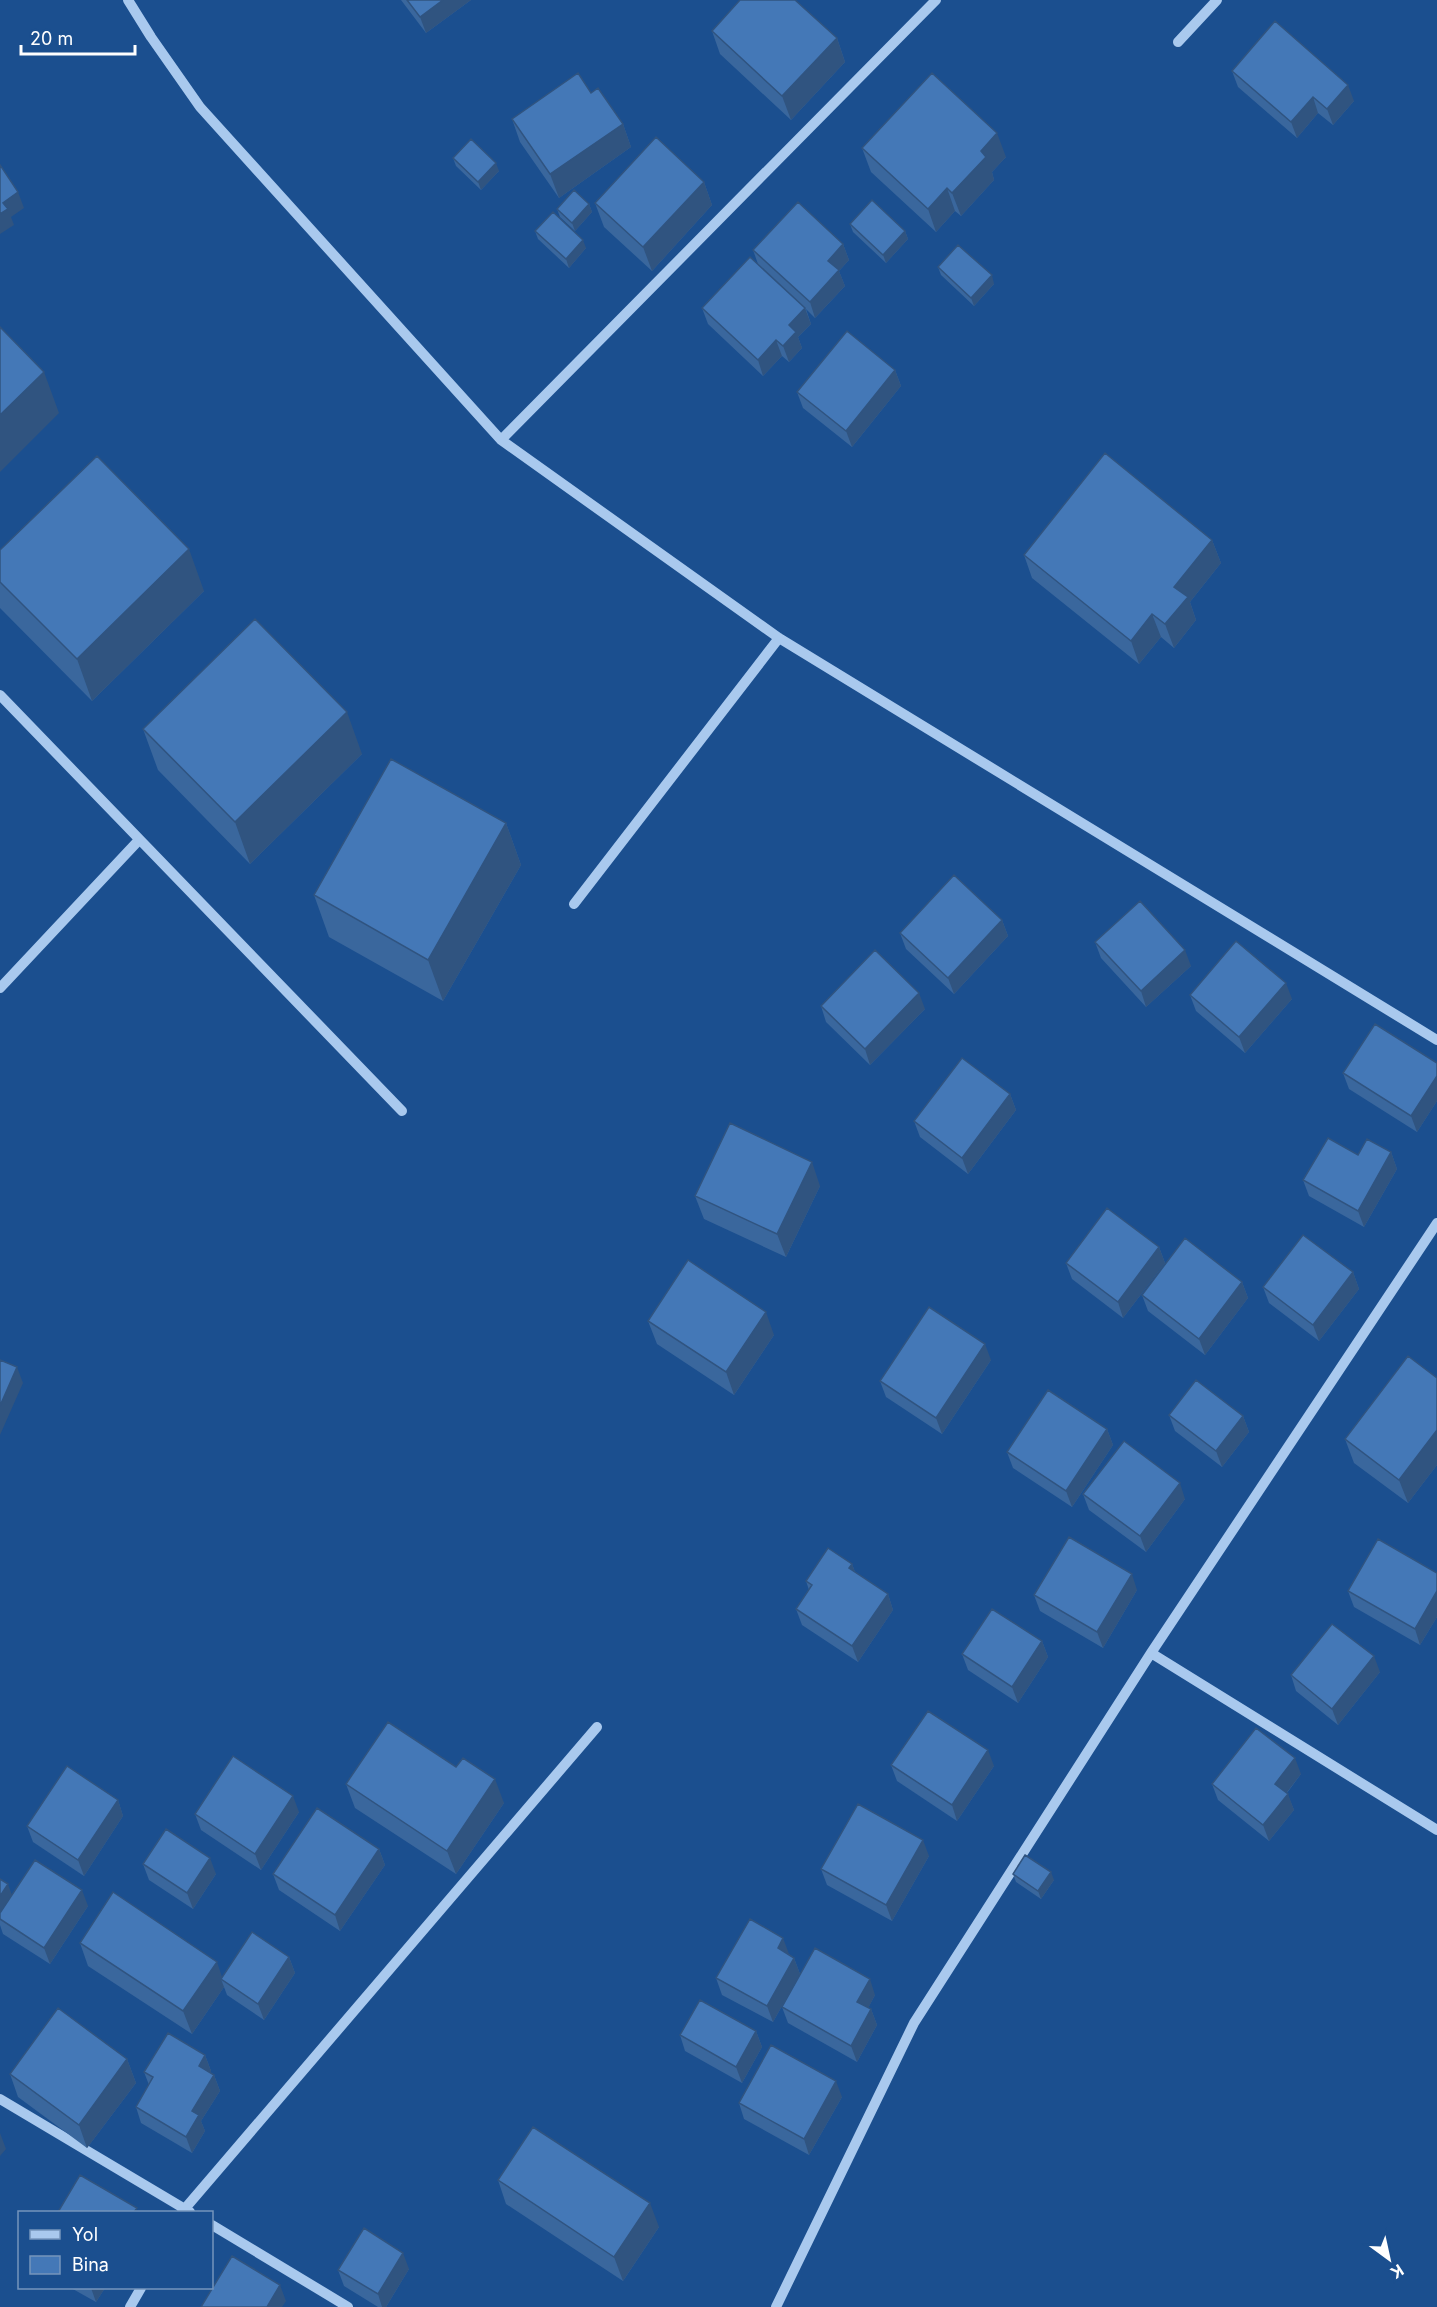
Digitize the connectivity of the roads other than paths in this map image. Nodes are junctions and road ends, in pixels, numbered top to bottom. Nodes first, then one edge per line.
1 (128, 0) edge
2 (936, 0) edge
3 (1217, 0) edge
4 (1178, 42) dead end
5 (501, 440) junction
6 (779, 638) junction
7 (0, 695) edge
8 (140, 840) junction
9 (574, 904) dead end
10 (0, 988) edge
11 (1437, 1040) edge
12 (402, 1111) dead end
13 (1437, 1223) edge
14 (1151, 1653) junction
15 (597, 1727) dead end
16 (1437, 1830) edge
17 (0, 2099) edge
18 (186, 2211) edge
19 (213, 2226) edge
20 (140, 2289) edge
21 (130, 2307) edge
22 (348, 2307) edge
23 (776, 2307) edge

1 - 5 street
2 - 5 street
3 - 4 street
5 - 6 street
6 - 9 street
6 - 11 street
7 - 8 street
8 - 10 street
8 - 12 street
13 - 14 street
14 - 16 street
14 - 23 street
15 - 18 street
17 - 18 street
19 - 22 street
20 - 21 street

